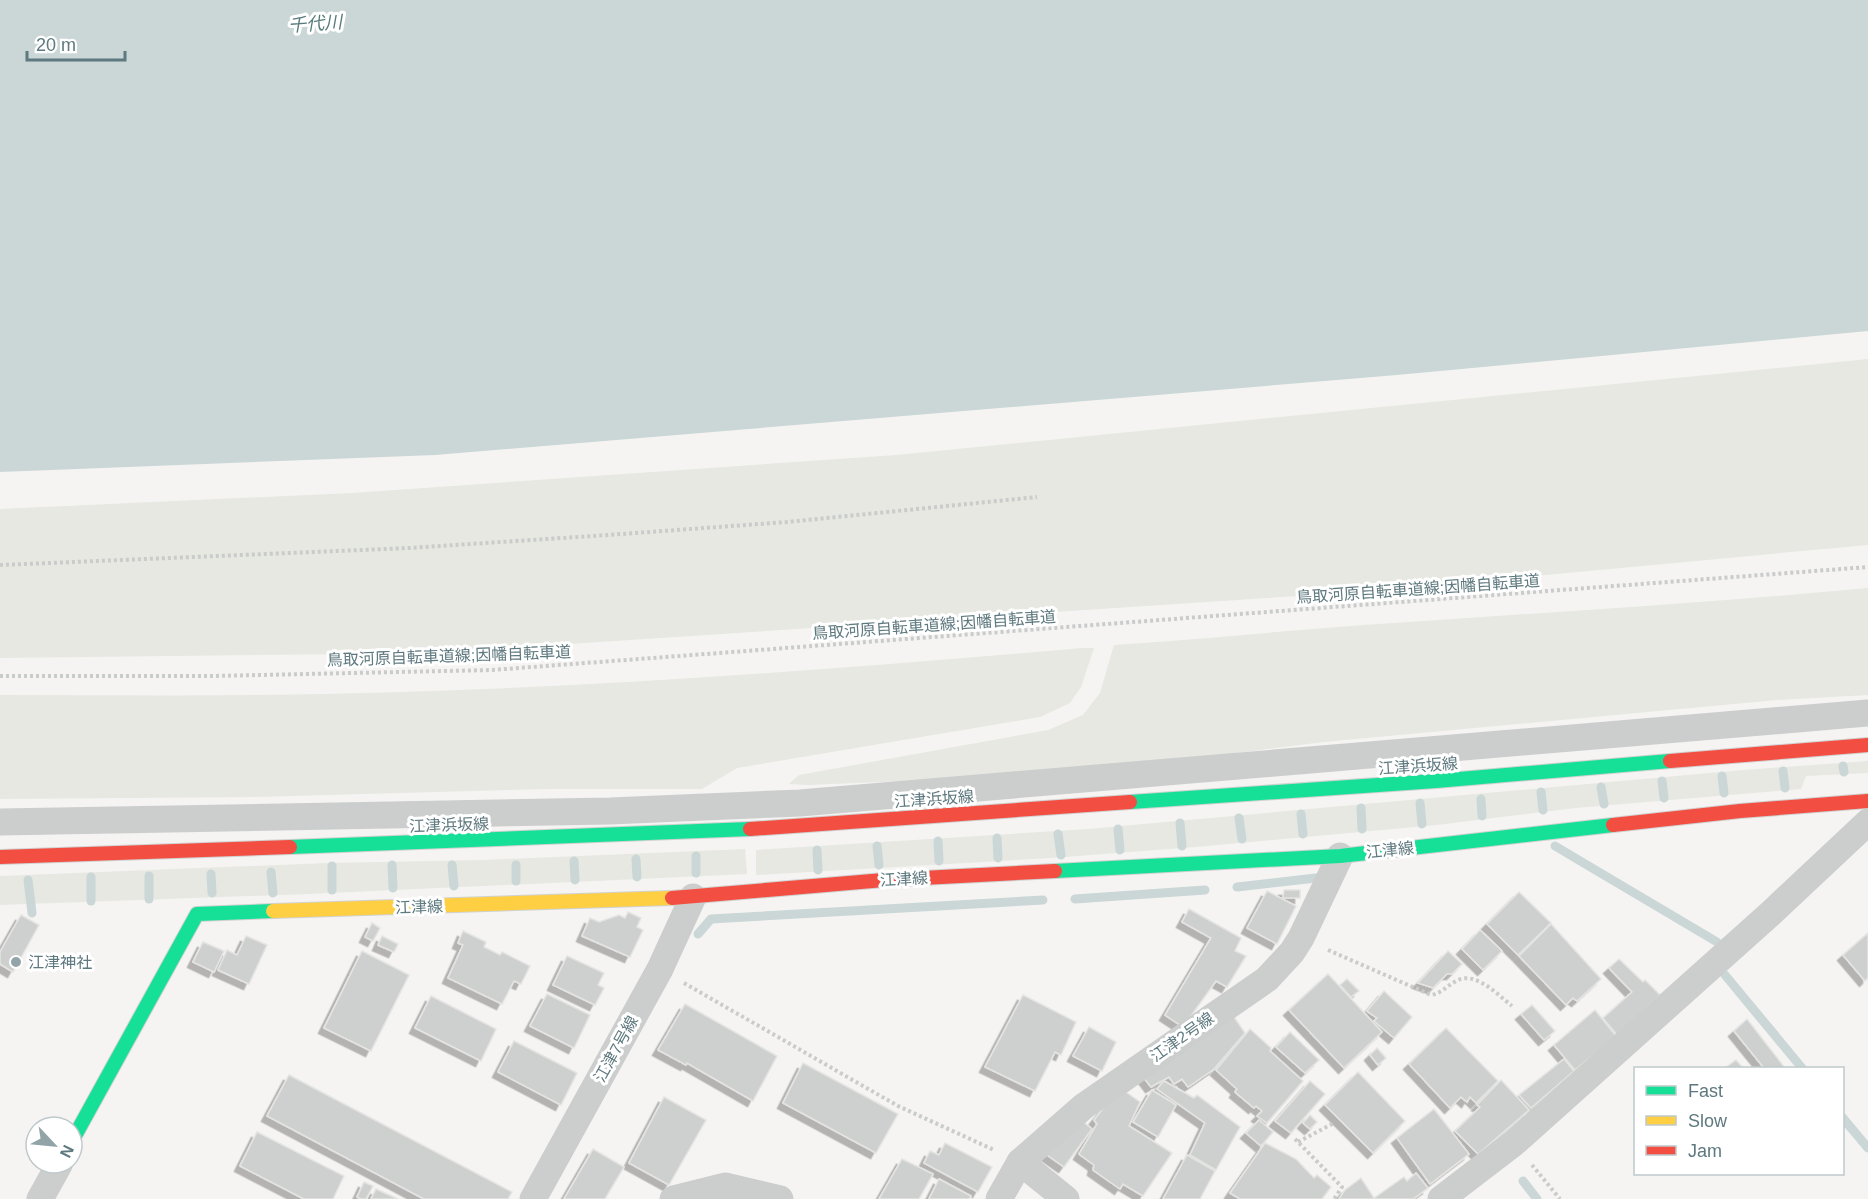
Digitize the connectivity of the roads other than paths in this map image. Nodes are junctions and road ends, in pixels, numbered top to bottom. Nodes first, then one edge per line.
1 (1868, 713) edge
2 (1868, 745) edge
3 (1868, 801) edge
4 (0, 822) edge
5 (1868, 822) edge
6 (1340, 856) junction
7 (0, 857) edge
8 (693, 897) junction
9 (84, 1119) edge
10 (1020, 1162) junction
11 (53, 1175) edge
12 (40, 1199) edge
13 (533, 1199) edge
14 (673, 1199) edge
15 (780, 1199) edge
16 (999, 1199) edge
17 (1066, 1199) edge
18 (1441, 1199) edge

1 - 4 street
2 - 7 street, 江津浜坂線
3 - 6 street, 江津線
5 - 18 street
6 - 8 street, 江津線
6 - 10 street, 江津2号線
8 - 9 street, 江津線
8 - 13 street, 江津7号線
10 - 16 street, 江津2号線
10 - 17 street
11 - 12 street
14 - 15 street

